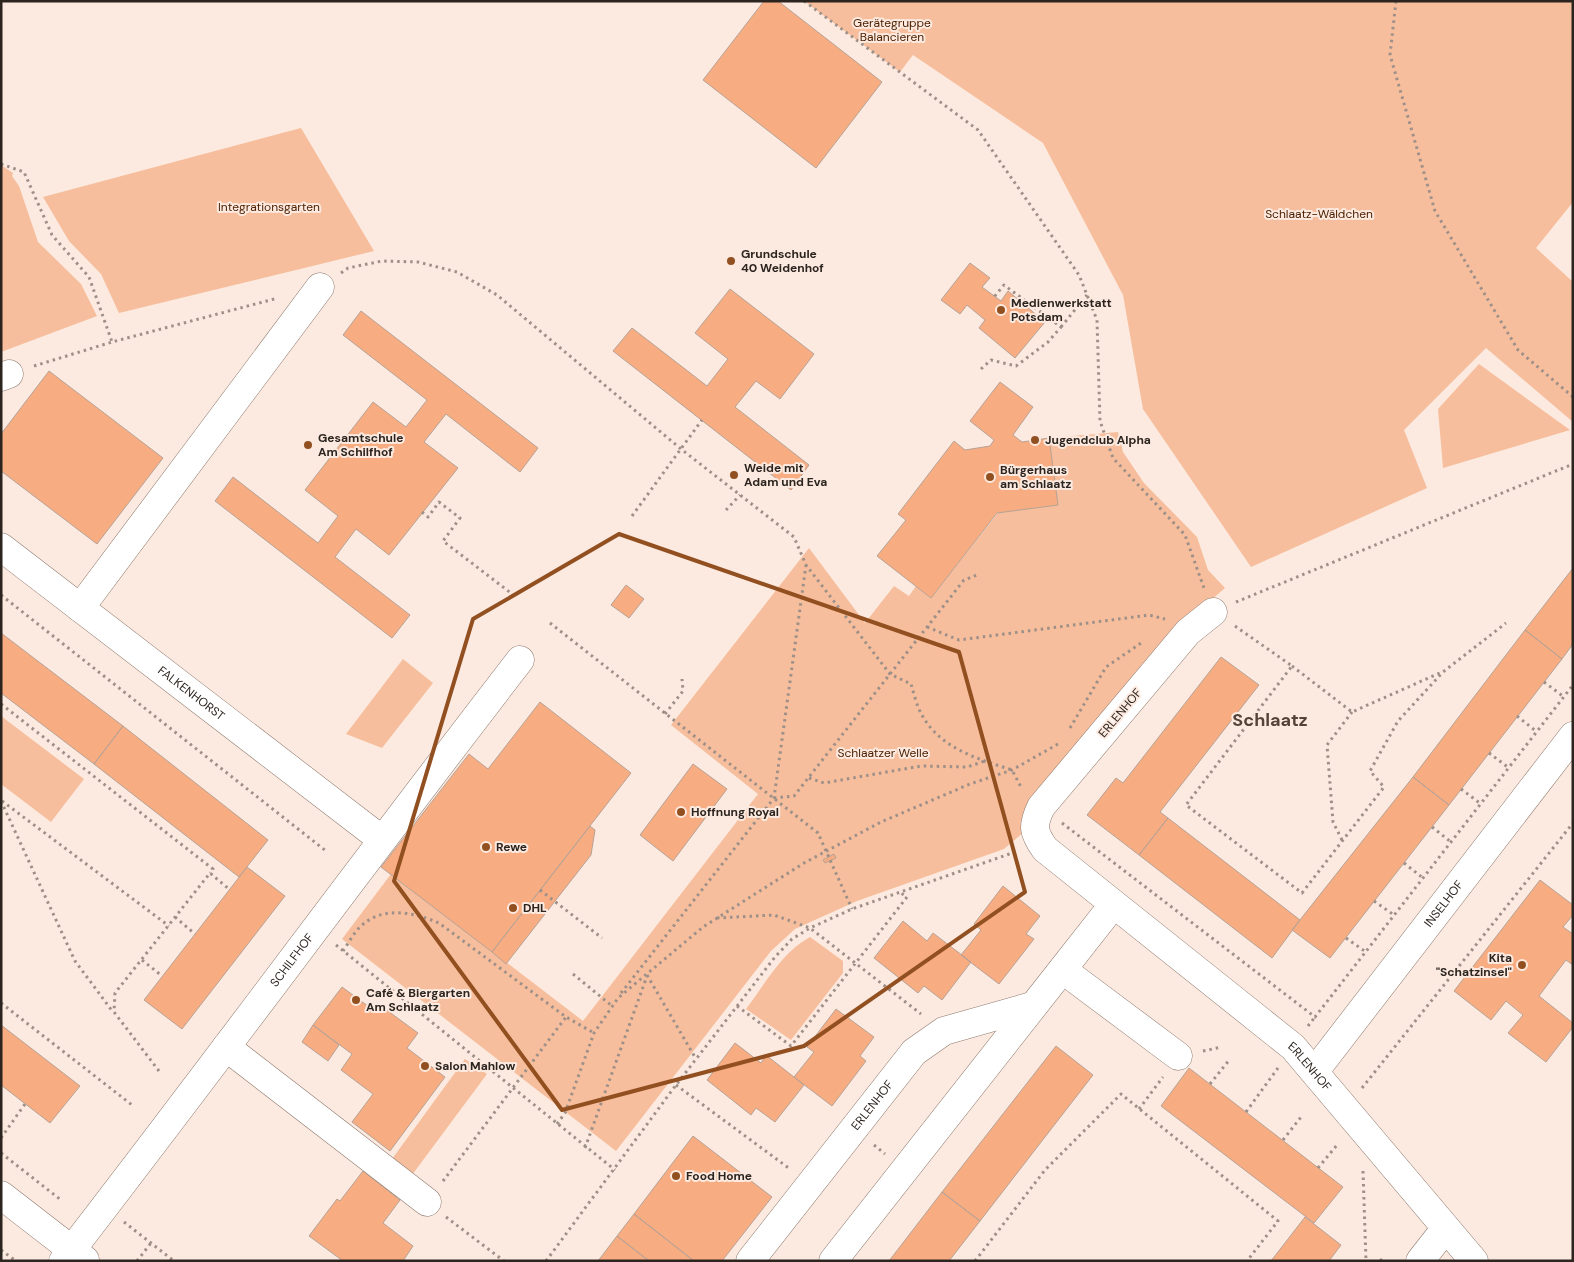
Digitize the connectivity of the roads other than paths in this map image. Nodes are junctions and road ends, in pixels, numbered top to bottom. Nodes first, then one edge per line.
1 (320, 287) road end
2 (1, 547) edge
3 (80, 608) junction
4 (1213, 612) road end
5 (520, 660) dead end
6 (1573, 736) edge
7 (381, 839) junction
8 (1113, 905) junction
9 (1063, 970) junction
10 (1032, 1006) junction
11 (226, 1047) junction
12 (1178, 1056) road end
13 (1315, 1071) junction
14 (1, 1195) edge
15 (427, 1202) road end
16 (1445, 1229) junction
17 (73, 1257) edge
18 (750, 1261) edge
19 (833, 1261) edge
20 (1420, 1261) edge
21 (1474, 1261) edge

1 - 3 street
2 - 3 street, FALKENHORST
3 - 7 street, FALKENHORST
4 - 8 street, ERLENHOF
5 - 7 street, SCHILFHOF
6 - 13 street, INSELHOF
7 - 11 street, SCHILFHOF
8 - 9 street
8 - 13 street, ERLENHOF
9 - 10 street
9 - 12 street
10 - 18 street, ERLENHOF
10 - 19 street
11 - 15 street
11 - 17 street, SCHILFHOF
13 - 16 street, ERLENHOF
14 - 17 street
16 - 20 street
16 - 21 street, ERLENHOF

